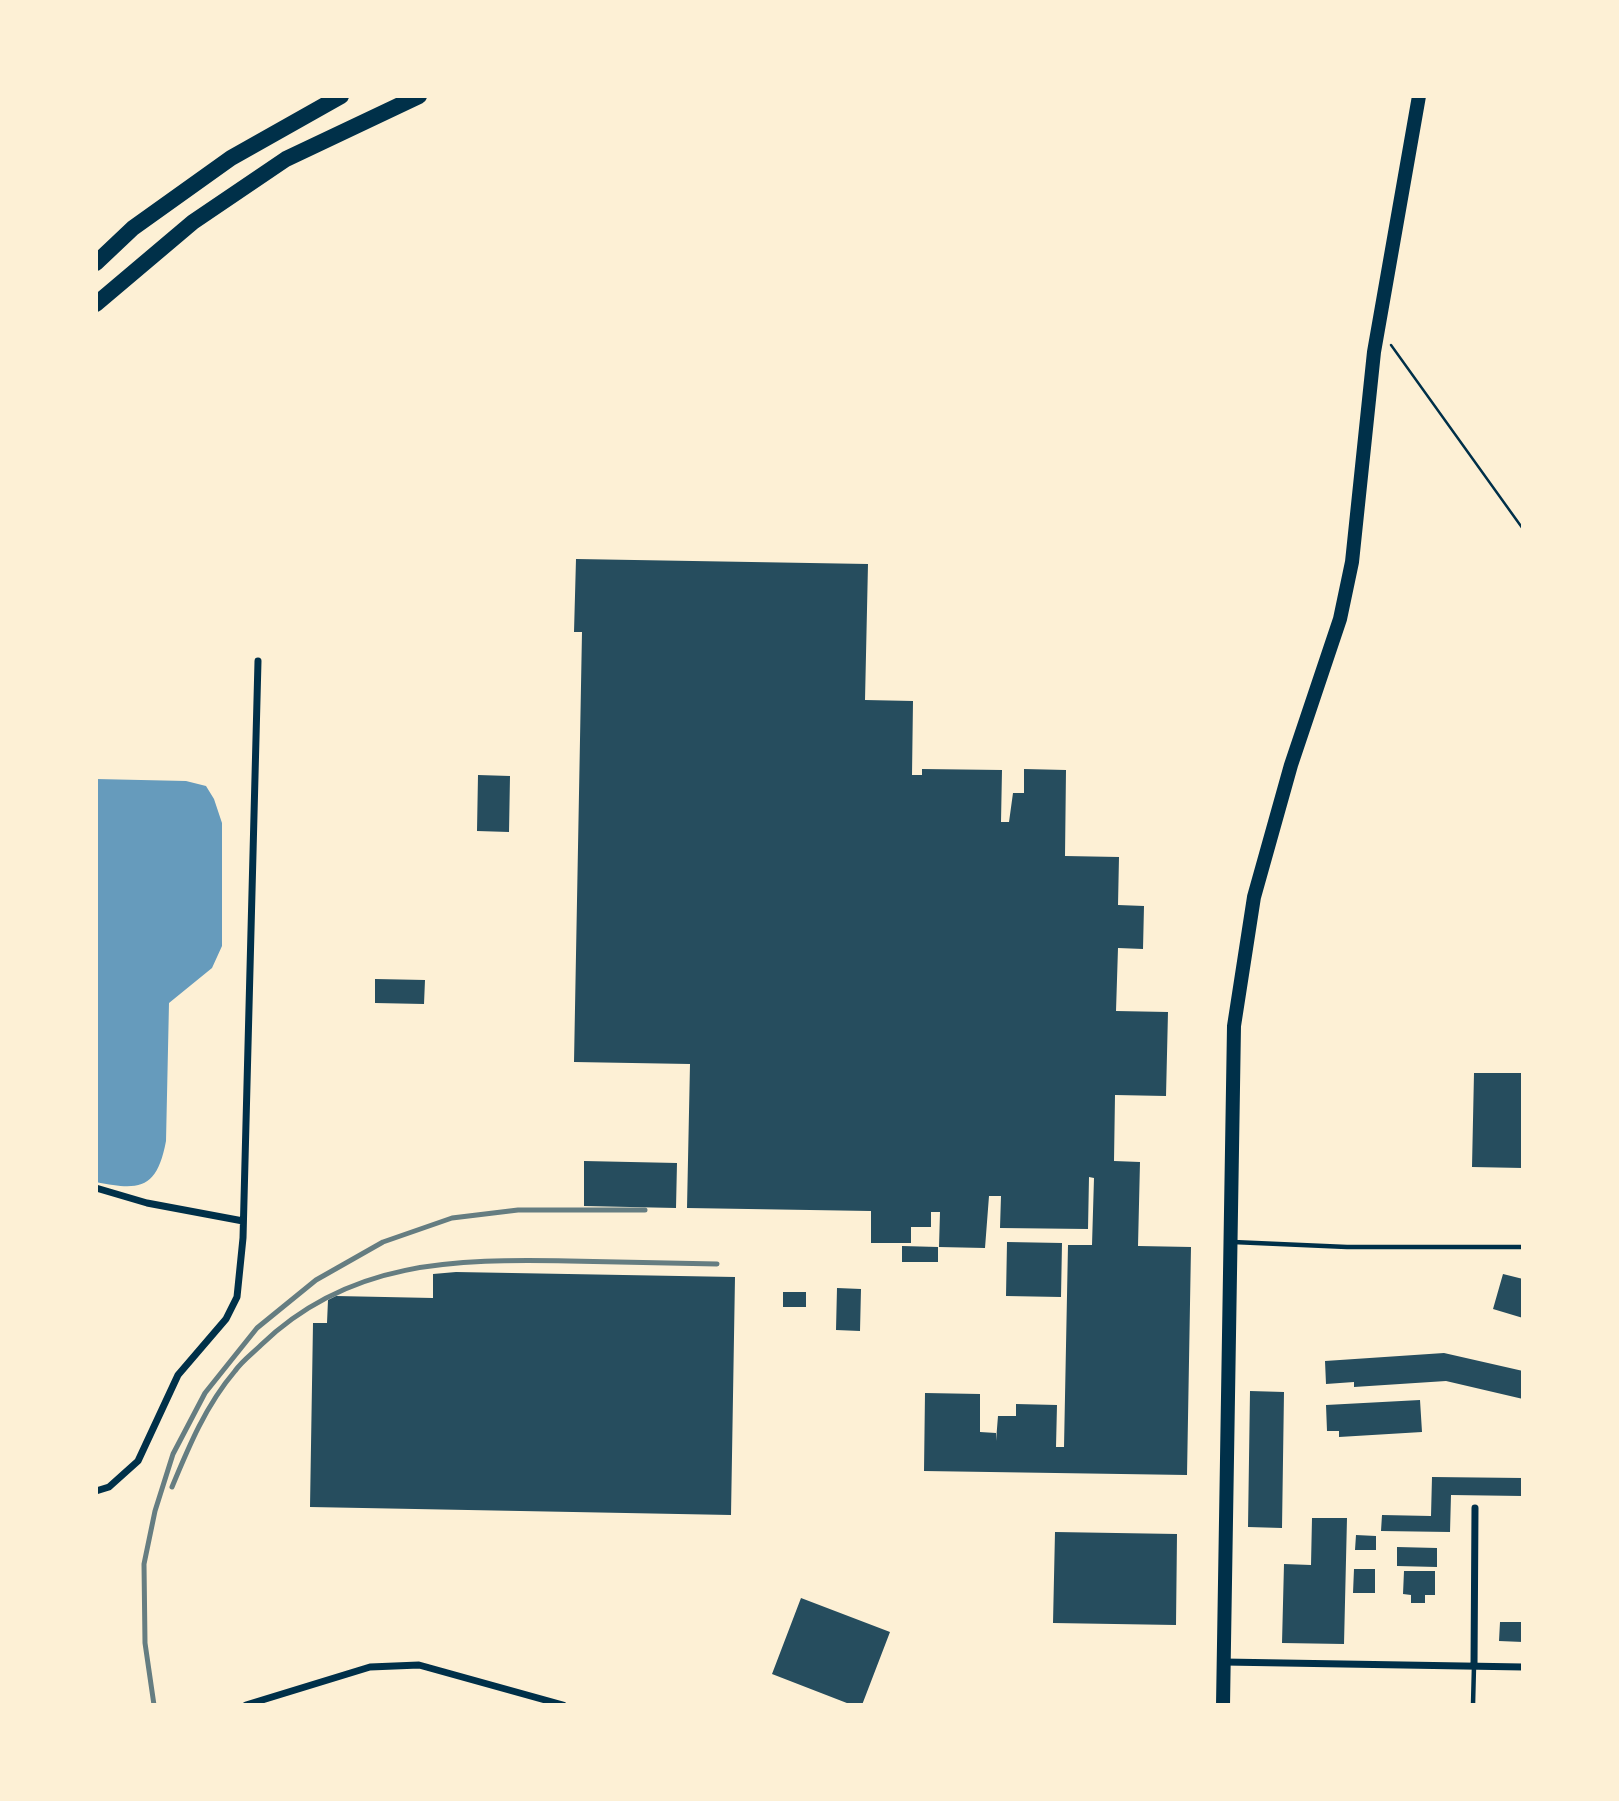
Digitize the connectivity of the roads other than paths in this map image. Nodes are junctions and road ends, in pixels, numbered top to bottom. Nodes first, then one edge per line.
1 (341, 96) edge
2 (419, 96) edge
3 (1419, 96) edge
4 (96, 264) edge
5 (96, 304) edge
6 (258, 661) dead end
7 (96, 1188) edge
8 (243, 1221) junction
9 (1231, 1242) junction
10 (1523, 1247) edge
11 (96, 1491) edge
12 (1475, 1508) dead end
13 (1224, 1662) junction
14 (1474, 1667) junction
15 (1523, 1667) edge
16 (246, 1705) edge
17 (563, 1705) edge
18 (1223, 1705) edge
19 (1474, 1705) edge

1 - 4 highway
2 - 5 highway
3 - 9 main road
6 - 8 street
7 - 8 street
8 - 11 street
9 - 10 lane
9 - 13 main road
12 - 14 street
13 - 14 street
13 - 18 main road
14 - 15 street
14 - 19 lane
16 - 17 street

